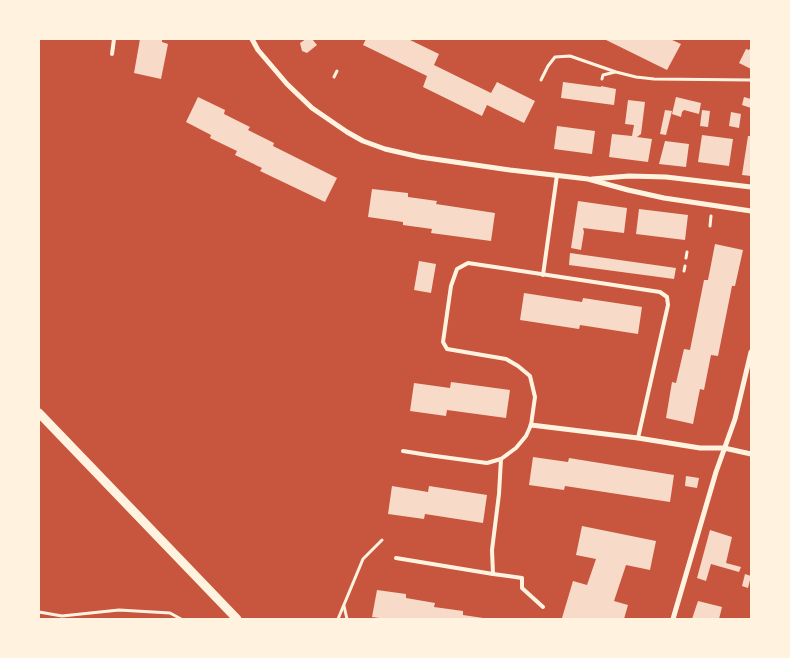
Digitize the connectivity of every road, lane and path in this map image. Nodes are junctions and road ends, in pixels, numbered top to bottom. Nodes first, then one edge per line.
1 (114, 39) edge
2 (252, 39) edge
3 (112, 54) dead end
4 (337, 71) dead end
5 (616, 72) junction
6 (334, 77) dead end
7 (602, 79) dead end
8 (541, 80) dead end
9 (751, 80) edge
10 (557, 175) junction
11 (588, 179) junction
12 (751, 187) edge
13 (751, 211) edge
14 (711, 216) dead end
15 (710, 226) dead end
16 (687, 252) dead end
17 (686, 258) dead end
18 (685, 266) dead end
19 (684, 271) dead end
20 (543, 275) junction
21 (751, 352) edge
22 (749, 368) edge
23 (39, 413) edge
24 (531, 425) junction
25 (638, 438) junction
26 (724, 448) junction
27 (403, 451) dead end
28 (751, 454) edge
29 (501, 459) junction
30 (382, 540) dead end
31 (396, 558) dead end
32 (493, 574) junction
33 (344, 606) junction
34 (543, 607) dead end
35 (39, 612) edge
36 (181, 619) edge
37 (236, 619) edge
38 (338, 619) edge
39 (347, 619) edge
40 (673, 619) edge

1 - 3 lane
2 - 10 street
4 - 6 path
5 - 7 path
5 - 8 path
5 - 9 path
10 - 11 street
10 - 20 lane
11 - 12 street
11 - 13 street
14 - 15 path
16 - 17 path
18 - 19 path
20 - 24 lane
20 - 25 lane
21 - 22 street
22 - 26 street
23 - 37 street
24 - 25 street
24 - 29 lane
25 - 26 street
26 - 28 street
26 - 40 street
27 - 29 lane
29 - 32 lane
30 - 33 path
31 - 32 lane
32 - 34 lane
33 - 38 path
33 - 39 path
35 - 36 path

